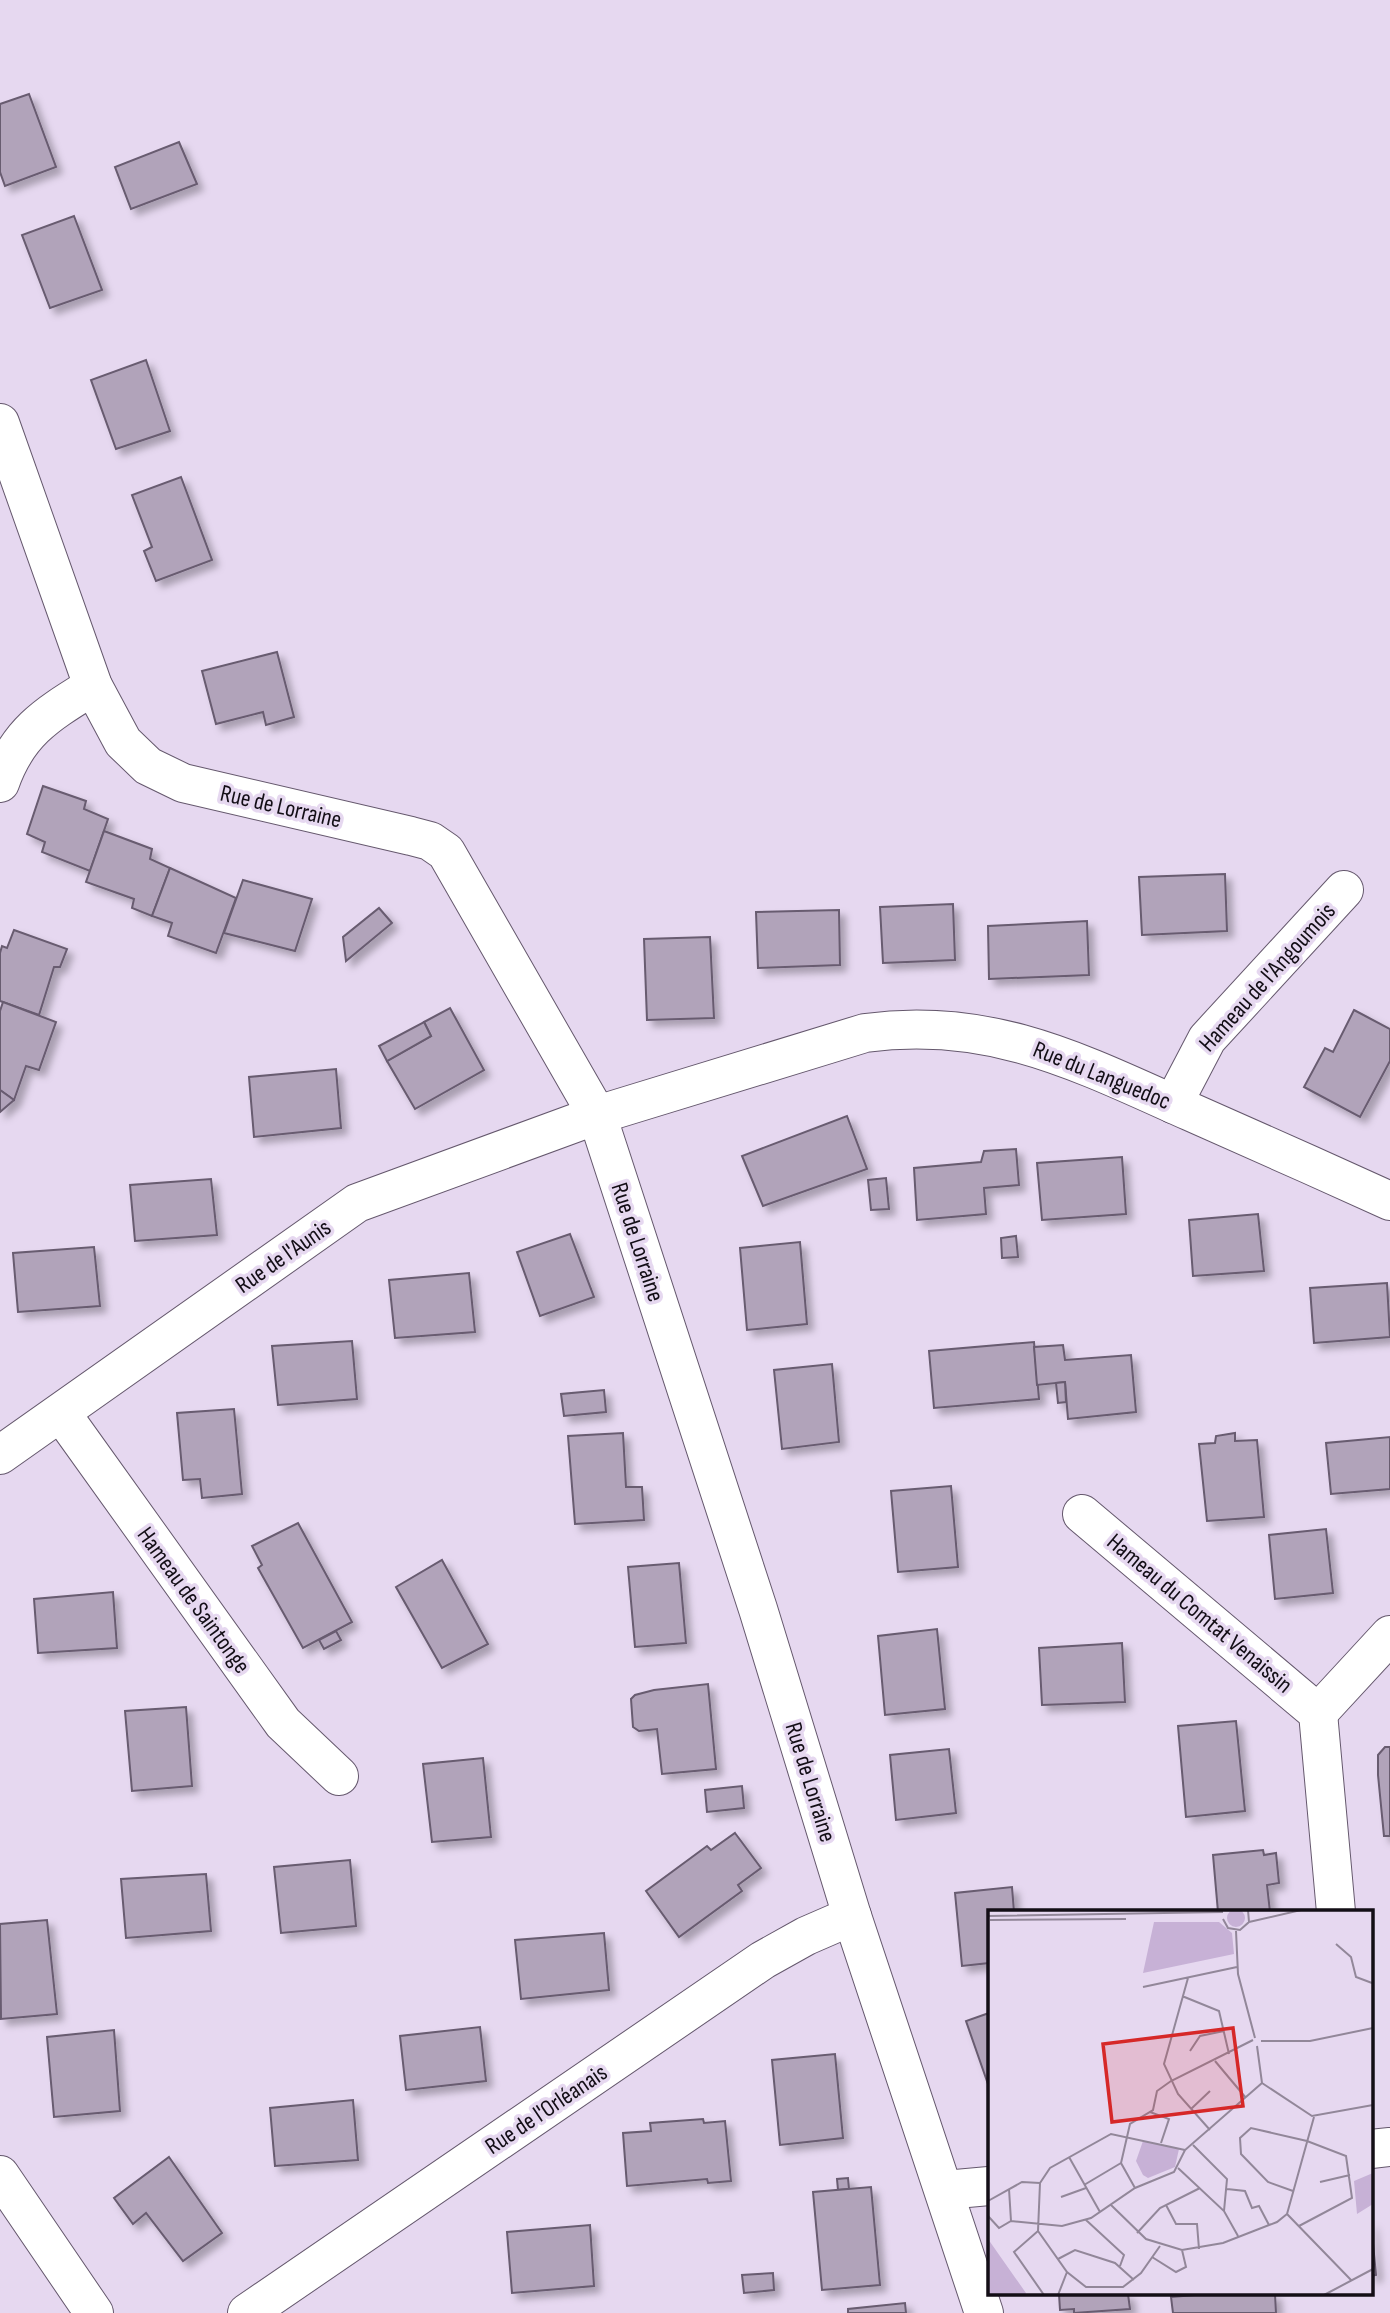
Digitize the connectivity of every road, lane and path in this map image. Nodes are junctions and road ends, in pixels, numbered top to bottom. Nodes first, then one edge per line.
1 (0, 423) edge
2 (93, 686) junction
3 (0, 783) edge
4 (1344, 890) dead end
5 (1173, 1104) junction
6 (597, 1115) junction
7 (1390, 1201) edge
8 (61, 1413) junction
9 (0, 1455) edge
10 (1082, 1514) dead end
11 (1390, 1635) edge
12 (1318, 1713) junction
13 (339, 1776) dead end
14 (1336, 1910) edge
15 (852, 1916) junction
16 (1390, 2147) edge
17 (1372, 2149) edge
18 (0, 2175) edge
19 (988, 2186) edge
20 (945, 2190) junction
21 (94, 2313) edge
22 (247, 2313) edge
23 (984, 2313) edge

1 - 2 street, Rue de Lorraine
2 - 3 street
2 - 6 street, Rue de Lorraine
4 - 5 street, Hameau de l'Angoumois
5 - 6 street, Rue du Languedoc
5 - 7 street, Rue du Languedoc
6 - 8 street, Rue de l'Aunis
6 - 15 street, Rue de Lorraine
8 - 9 street, Rue de l'Aunis
8 - 13 street, Hameau de Saintonge
10 - 12 street, Hameau du Comtat Venaissin
11 - 12 street
12 - 14 street
15 - 20 street, Rue de Lorraine
15 - 22 street, Rue de l'Orléanais
16 - 17 street
18 - 21 street
19 - 20 street
20 - 23 street, Rue de Lorraine

